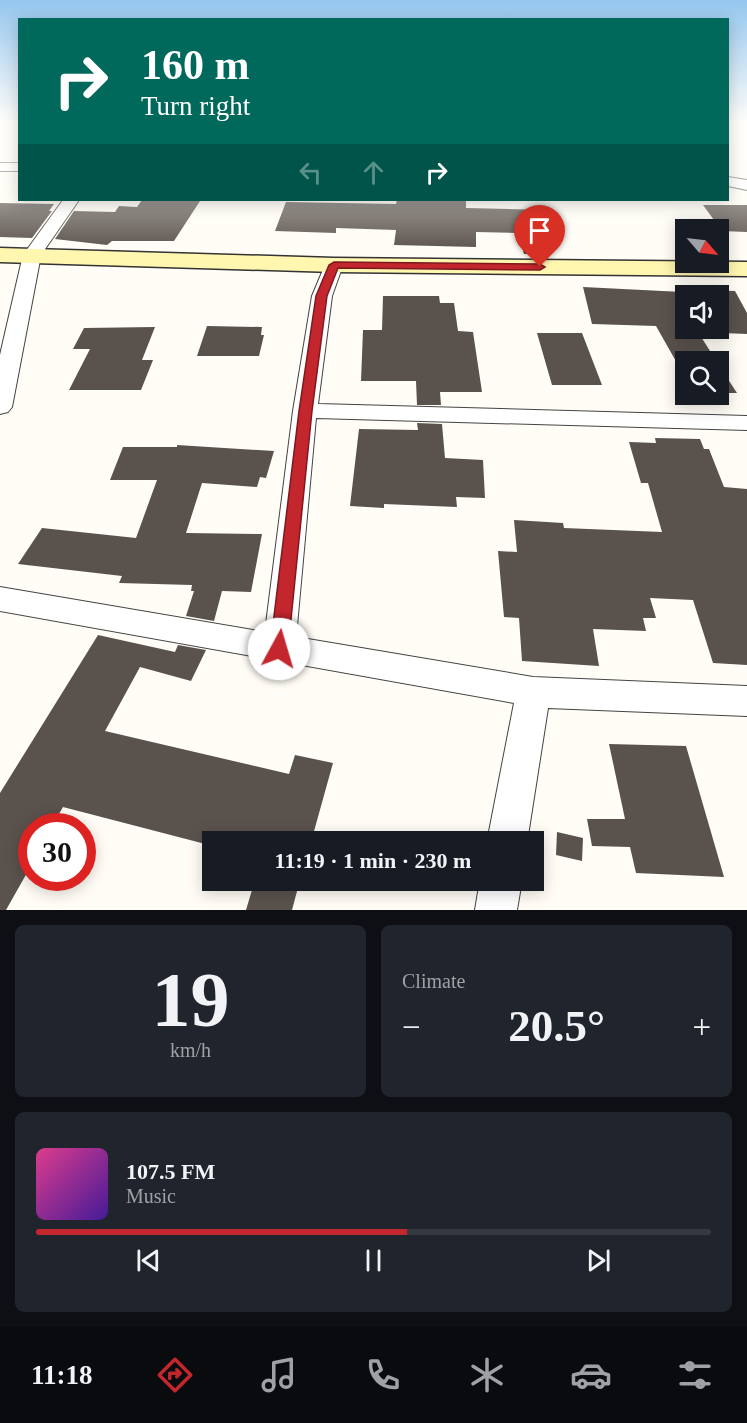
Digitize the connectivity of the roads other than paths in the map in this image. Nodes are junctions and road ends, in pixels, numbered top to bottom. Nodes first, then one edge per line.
1 (729, 182) edge
2 (747, 185) edge
3 (70, 201) edge
4 (0, 255) edge
5 (32, 255) junction
6 (334, 265) junction
7 (747, 269) edge
8 (0, 407) edge
9 (305, 411) junction
10 (747, 423) edge
11 (0, 599) edge
12 (279, 649) junction
13 (533, 692) junction
14 (747, 701) edge
15 (509, 831) edge
16 (499, 891) edge
17 (496, 910) edge

1 - 2 street
3 - 5 street
4 - 5 main road
5 - 6 main road
5 - 8 street
6 - 7 main road
6 - 9 street
9 - 10 street
9 - 12 street
11 - 12 street
12 - 13 street
13 - 14 street
13 - 15 street
16 - 17 street

